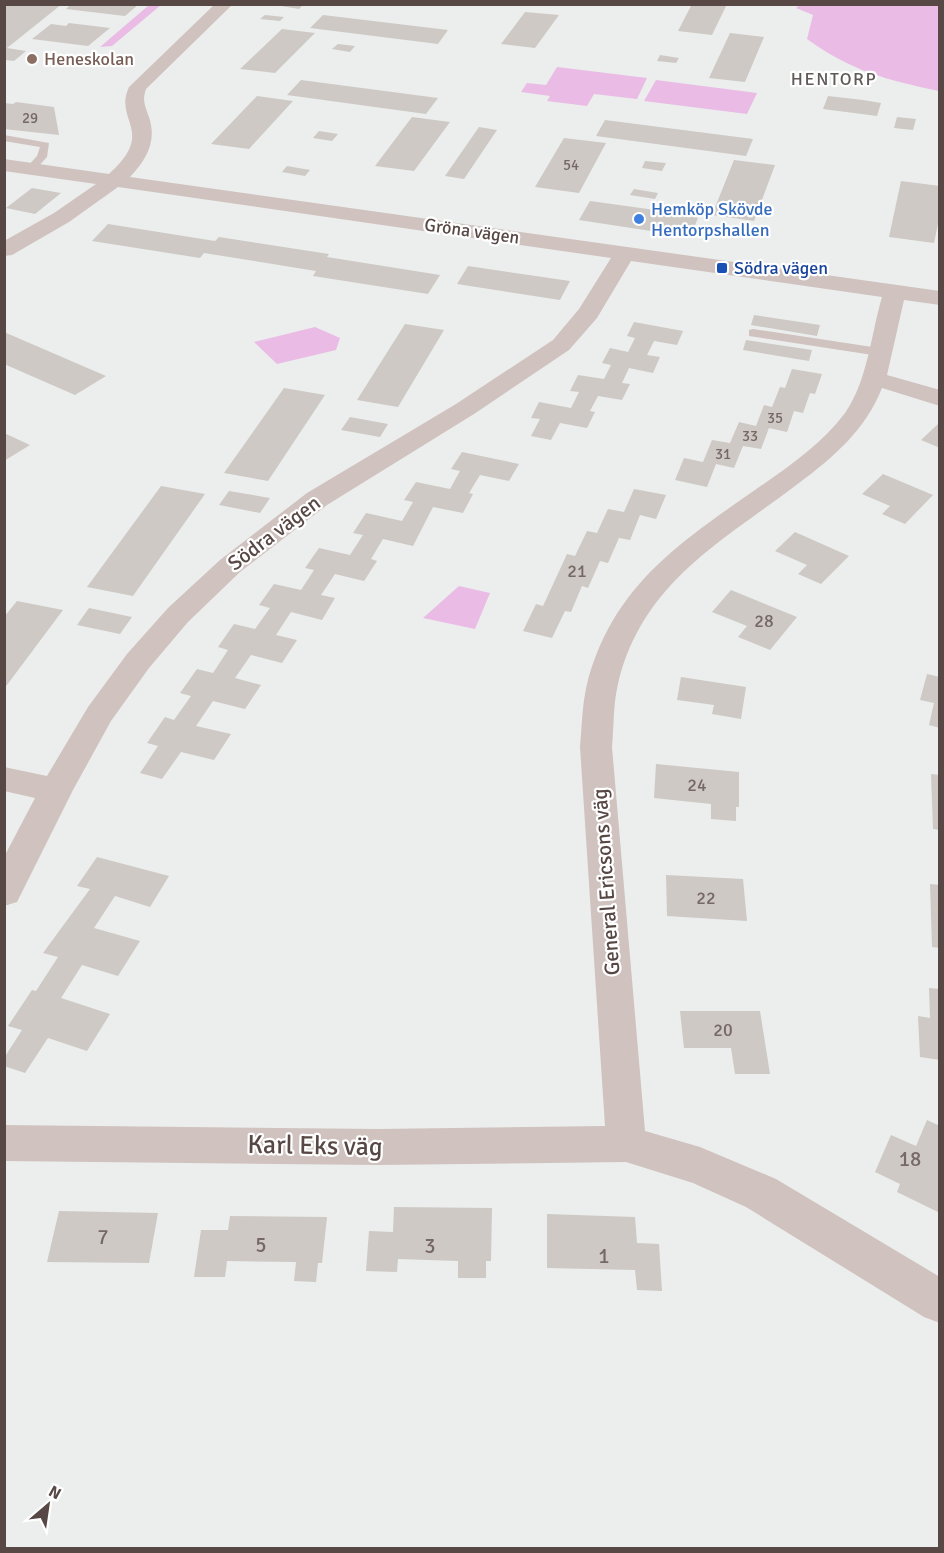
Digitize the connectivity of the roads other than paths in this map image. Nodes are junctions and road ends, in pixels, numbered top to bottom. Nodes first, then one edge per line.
1 (225, 4) edge
2 (4, 138) edge
3 (4, 165) edge
4 (31, 168) junction
5 (114, 179) junction
6 (4, 250) edge
7 (625, 253) junction
8 (895, 292) junction
9 (939, 298) edge
10 (753, 333) dead end
11 (876, 365) junction
12 (939, 399) edge
13 (4, 779) edge
14 (56, 790) junction
15 (4, 892) edge
16 (4, 1143) edge
17 (626, 1143) junction
18 (939, 1302) edge

1 - 5 street
2 - 4 lane
3 - 4 street, Gröna vägen
4 - 5 street, Gröna vägen
5 - 6 street
5 - 7 street, Gröna vägen
7 - 8 street, Gröna vägen
7 - 14 street, Södra vägen
8 - 9 street, Gröna vägen
8 - 11 street, General Ericsons väg
10 - 11 lane
11 - 12 street
11 - 17 street, General Ericsons väg
13 - 14 street
14 - 15 street, Södra vägen
16 - 17 street, Karl Eks väg
17 - 18 street

